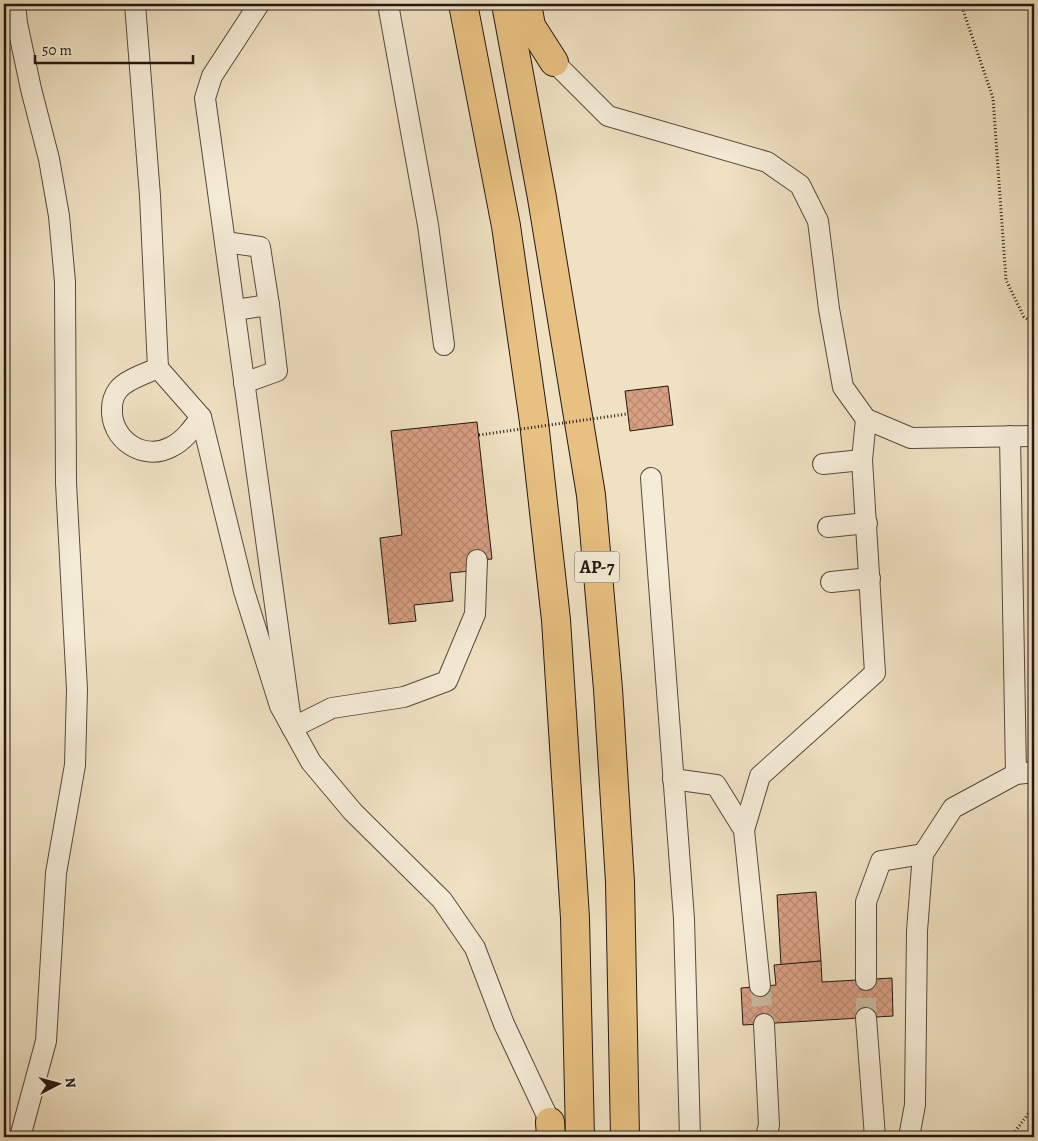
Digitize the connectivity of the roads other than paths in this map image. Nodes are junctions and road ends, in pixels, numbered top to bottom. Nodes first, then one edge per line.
1 (15, 4) edge
2 (135, 4) edge
3 (388, 4) edge
4 (463, 4) edge
5 (506, 4) edge
6 (527, 4) edge
7 (251, 9) edge
8 (554, 62) joint
9 (225, 242) junction
10 (269, 305) junction
11 (234, 310) junction
12 (444, 345) dead end
13 (158, 368) junction
14 (244, 382) junction
15 (201, 417) junction
16 (866, 419) junction
17 (1010, 436) junction
18 (1034, 436) edge
19 (862, 460) junction
20 (823, 464) dead end
21 (651, 478) dead end
22 (867, 523) junction
23 (828, 527) dead end
24 (477, 560) dead end
25 (870, 578) junction
26 (831, 582) dead end
27 (292, 728) junction
28 (1025, 773) edge
29 (674, 779) junction
30 (744, 830) junction
31 (924, 854) junction
32 (866, 980) tunnel mouth
33 (760, 986) tunnel mouth
34 (866, 1018) tunnel mouth
35 (764, 1024) tunnel mouth
36 (550, 1130) edge
37 (20, 1137) edge
38 (580, 1137) edge
39 (625, 1137) edge
40 (690, 1137) edge
41 (766, 1137) edge
42 (875, 1137) edge
43 (908, 1137) edge

1 - 37 street
2 - 13 street
3 - 12 street
4 - 38 highway, AP-7
5 - 39 highway, AP-7
6 - 8 highway
7 - 9 street
8 - 16 street
9 - 10 street
9 - 11 street
10 - 11 street
10 - 14 street
11 - 14 street
13 - 15 street
13 - 15 street
14 - 27 street
15 - 27 street
16 - 17 street
16 - 19 street
17 - 18 street
17 - 28 street
19 - 20 street
19 - 22 street
21 - 29 street
22 - 23 street
22 - 25 street
24 - 27 street
25 - 26 street
25 - 30 street
27 - 36 street
28 - 31 street
29 - 30 street
29 - 40 street
30 - 33 street
31 - 32 street
31 - 43 street
34 - 42 street
35 - 41 street

